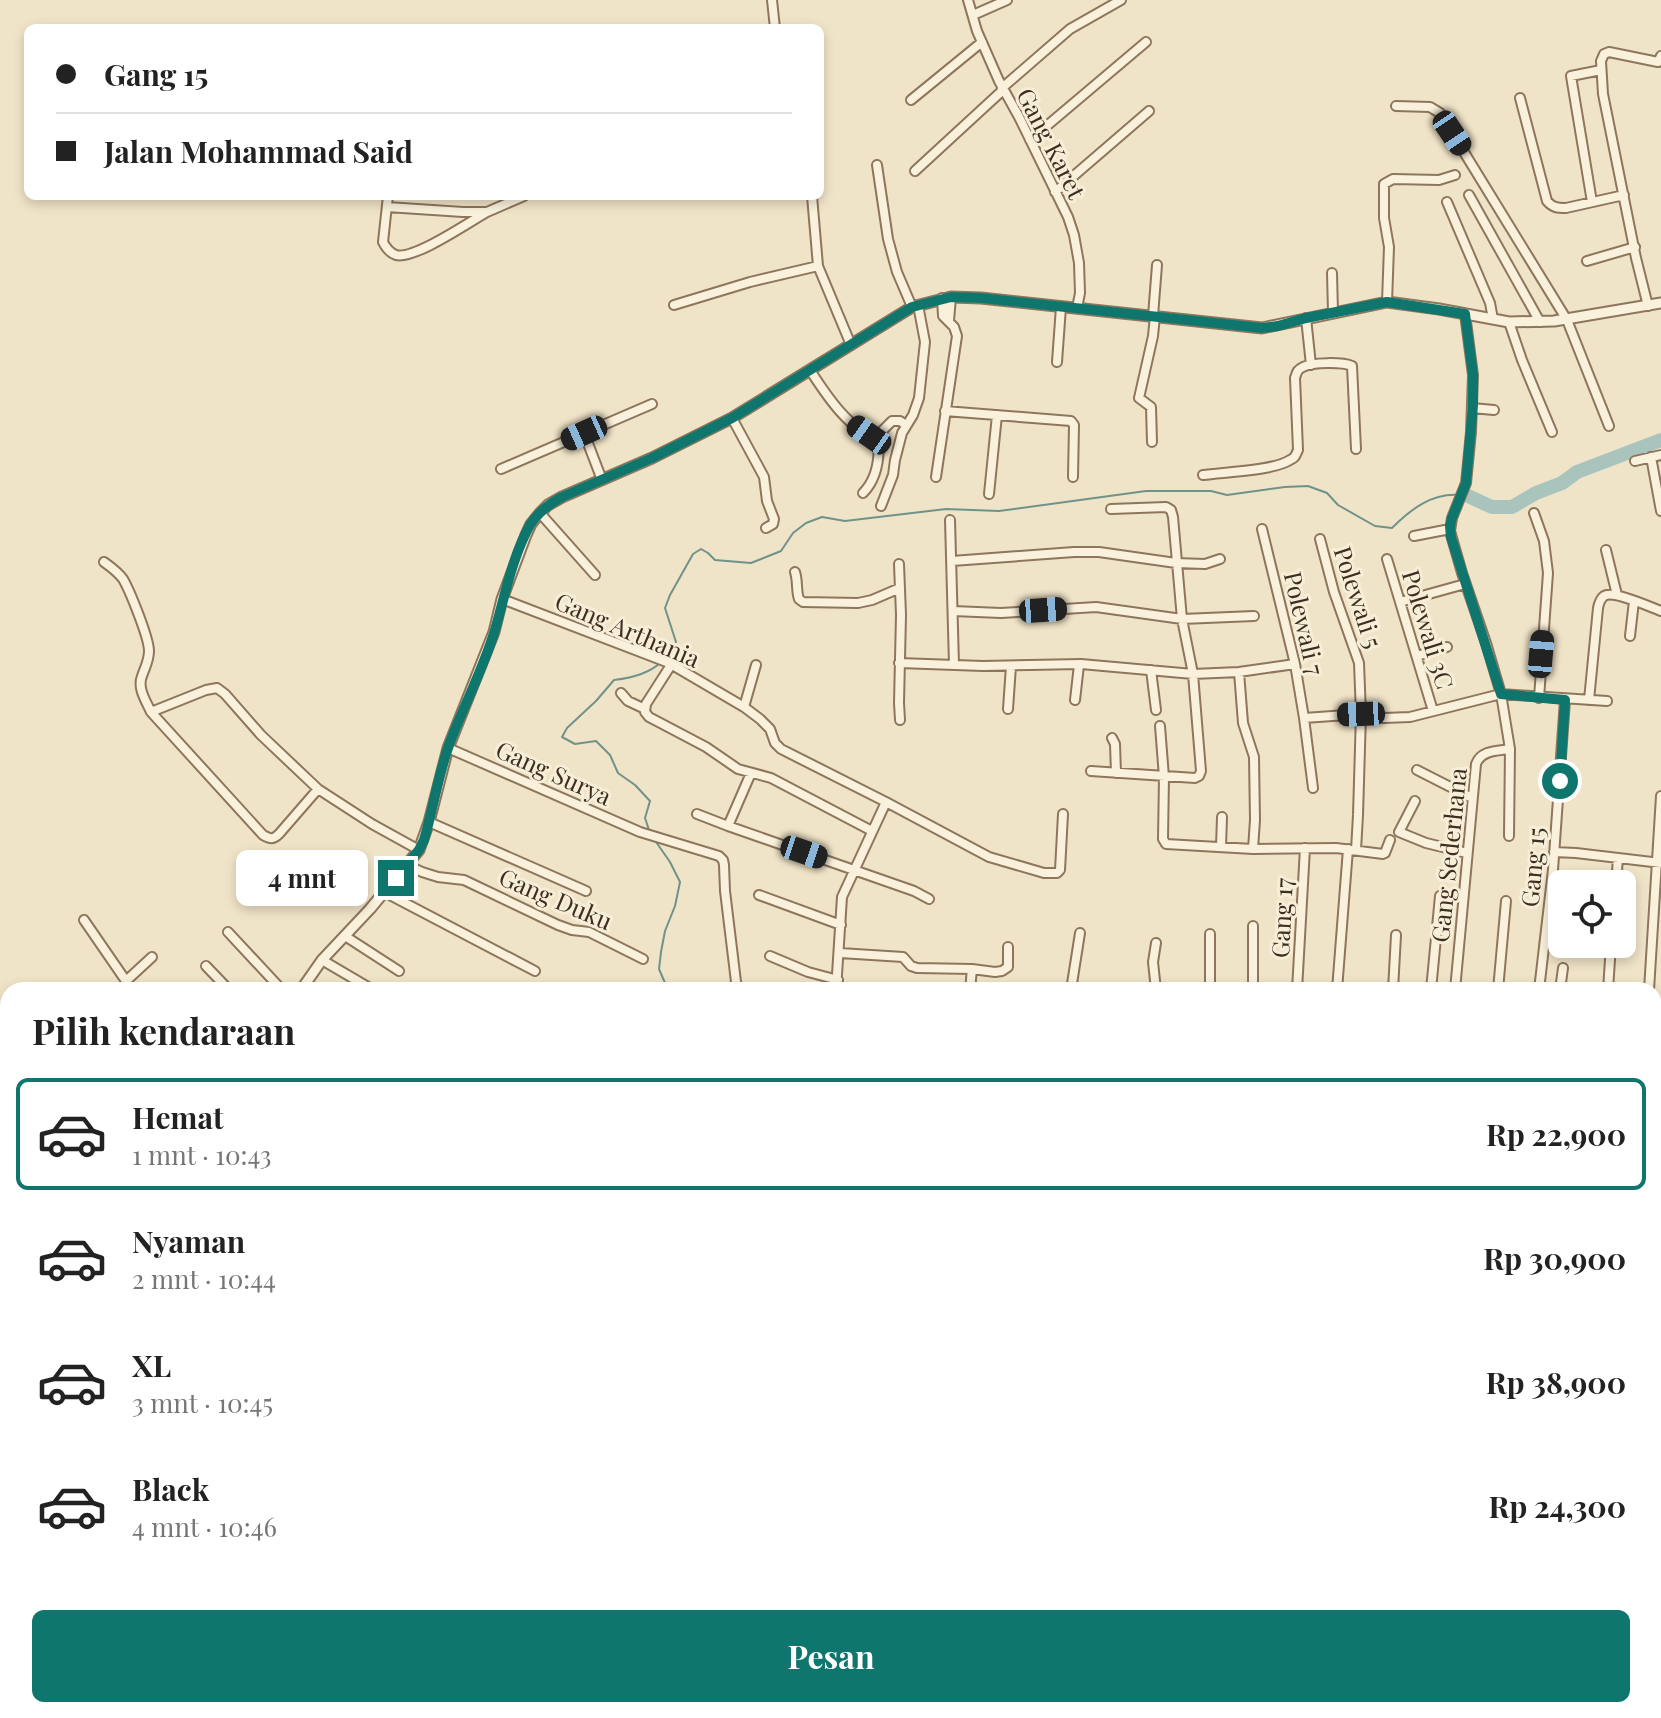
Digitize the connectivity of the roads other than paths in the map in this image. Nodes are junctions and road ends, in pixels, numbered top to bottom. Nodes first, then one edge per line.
1 (772, 0) edge
2 (968, 0) edge
3 (1007, 0) edge
4 (1121, 0) edge
5 (973, 15) junction
6 (775, 24) edge
7 (982, 42) junction
8 (1146, 42) dead end
9 (1660, 59) edge
10 (1601, 70) junction
11 (1003, 89) junction
12 (1520, 98) dead end
13 (911, 100) dead end
14 (1396, 106) dead end
15 (1149, 111) dead end
16 (1030, 140) junction
17 (877, 165) dead end
18 (915, 171) dead end
19 (1455, 175) dead end
20 (1055, 192) junction
21 (1469, 195) dead end
22 (1624, 195) junction
23 (388, 200) edge
24 (515, 200) edge
25 (812, 200) edge
26 (1447, 202) dead end
27 (1592, 202) junction
28 (387, 207) junction
29 (487, 212) junction
30 (1635, 247) junction
31 (1587, 261) dead end
32 (1157, 265) dead end
33 (818, 266) junction
34 (1332, 273) dead end
35 (947, 298) junction
36 (1387, 302) junction
37 (674, 305) dead end
38 (915, 306) junction
39 (1648, 306) junction
40 (1661, 306) edge
41 (1061, 307) junction
42 (1077, 308) junction
43 (1333, 312) junction
44 (1465, 314) junction
45 (1154, 316) junction
46 (1306, 318) junction
47 (1493, 319) junction
48 (1567, 320) junction
49 (1509, 322) junction
50 (1540, 322) junction
51 (851, 345) junction
52 (1057, 362) dead end
53 (1311, 365) junction
54 (810, 370) junction
55 (652, 404) dead end
56 (1472, 408) junction
57 (1494, 410) dead end
58 (945, 411) junction
59 (997, 415) junction
60 (732, 418) junction
61 (906, 425) junction
62 (1609, 426) dead end
63 (1552, 432) dead end
64 (584, 433) junction
65 (878, 435) junction
66 (1152, 442) dead end
67 (1356, 449) dead end
68 (1656, 456) edge
69 (1635, 461) dead end
70 (501, 469) dead end
71 (1203, 475) dead end
72 (936, 477) dead end
73 (1073, 477) dead end
74 (602, 480) junction
75 (863, 493) dead end
76 (989, 494) dead end
77 (881, 506) dead end
78 (1111, 509) dead end
79 (1661, 511) edge
80 (540, 513) junction
81 (1534, 513) dead end
82 (950, 520) dead end
83 (766, 528) dead end
84 (1262, 529) dead end
85 (1450, 529) junction
86 (1414, 536) dead end
87 (1320, 539) dead end
88 (1606, 550) dead end
89 (1220, 559) dead end
90 (1387, 559) dead end
91 (952, 561) junction
92 (104, 562) dead end
93 (1176, 563) junction
94 (899, 564) dead end
95 (795, 572) dead end
96 (595, 575) dead end
97 (1465, 584) junction
98 (900, 588) junction
99 (1617, 595) junction
100 (502, 599) junction
101 (1634, 601) junction
102 (1400, 602) junction
103 (953, 611) junction
104 (1661, 611) edge
105 (1254, 616) dead end
106 (1182, 619) junction
107 (1630, 636) dead end
108 (1447, 647) dead end
109 (1417, 656) junction
110 (899, 663) junction
111 (670, 664) junction
112 (1295, 664) junction
113 (756, 665) dead end
114 (954, 665) junction
115 (1079, 665) junction
116 (1011, 666) junction
117 (1151, 670) junction
118 (1239, 672) junction
119 (1193, 674) junction
120 (621, 693) dead end
121 (1501, 694) junction
122 (1539, 698) junction
123 (1075, 700) dead end
124 (1565, 700) junction
125 (1589, 700) junction
126 (1607, 701) dead end
127 (744, 707) junction
128 (645, 709) junction
129 (1008, 709) dead end
130 (1156, 710) dead end
131 (1433, 711) junction
132 (151, 712) junction
133 (1361, 714) junction
134 (1304, 718) junction
135 (900, 720) dead end
136 (1160, 726) dead end
137 (1112, 738) dead end
138 (448, 748) junction
139 (1510, 749) junction
140 (1417, 770) dead end
141 (1091, 771) dead end
142 (751, 773) junction
143 (1116, 773) junction
144 (1164, 777) junction
145 (1313, 788) dead end
146 (318, 789) junction
147 (1661, 796) edge
148 (1472, 798) junction
149 (1415, 801) dead end
150 (886, 802) junction
151 (697, 814) dead end
152 (1063, 814) dead end
153 (1222, 817) dead end
154 (429, 822) junction
155 (728, 826) junction
156 (872, 831) junction
157 (1509, 836) dead end
158 (1390, 840) dead end
159 (1221, 847) junction
160 (1305, 848) junction
161 (1253, 849) junction
162 (419, 850) junction
163 (1352, 850) junction
164 (1554, 852) junction
165 (1467, 853) junction
166 (1618, 858) junction
167 (1659, 863) edge
168 (408, 865) junction
169 (854, 869) junction
170 (1617, 870) edge
171 (586, 891) dead end
172 (384, 892) junction
173 (759, 895) dead end
174 (1440, 896) dead end
175 (929, 899) dead end
176 (1506, 901) dead end
177 (84, 920) dead end
178 (841, 925) junction
179 (1253, 926) dead end
180 (228, 932) dead end
181 (1080, 933) dead end
182 (1210, 934) dead end
183 (1396, 935) dead end
184 (345, 936) junction
185 (1156, 943) dead end
186 (1008, 947) dead end
187 (840, 953) junction
188 (770, 956) dead end
189 (152, 957) dead end
190 (1610, 958) edge
191 (643, 959) dead end
192 (322, 960) junction
193 (206, 966) dead end
194 (1563, 968) dead end
195 (972, 969) junction
196 (399, 971) dead end
197 (535, 971) dead end
198 (126, 982) edge
199 (131, 982) edge
200 (221, 982) edge
201 (275, 982) edge
202 (307, 982) edge
203 (359, 982) edge
204 (736, 982) edge
205 (830, 982) edge
206 (837, 982) edge
207 (971, 982) edge
208 (1072, 982) edge
209 (1155, 982) edge
210 (1210, 982) edge
211 (1253, 982) edge
212 (1297, 982) edge
213 (1338, 982) edge
214 (1393, 982) edge
215 (1432, 982) edge
216 (1456, 982) edge
217 (1499, 982) edge
218 (1540, 982) edge
219 (1561, 982) edge
220 (1609, 982) edge
221 (1650, 982) edge

1 - 6 street
2 - 5 street, Gang Karet
3 - 5 street
4 - 11 street
5 - 7 street, Gang Karet
7 - 11 street, Gang Karet
7 - 13 street
8 - 16 street
9 - 10 street
10 - 22 street
10 - 27 street
11 - 16 street, Gang Karet
11 - 18 street
12 - 27 street
14 - 48 street
15 - 20 street
16 - 20 street, Gang Karet
17 - 38 street
19 - 36 street
20 - 42 street, Gang Karet
21 - 50 street
22 - 27 street
22 - 30 street
23 - 28 street
24 - 29 street
25 - 33 street
26 - 47 street
28 - 29 street
28 - 29 street
30 - 31 street
30 - 39 street
32 - 45 street
33 - 37 street
33 - 51 street
34 - 43 street
35 - 38 street
35 - 41 street
35 - 58 street
36 - 43 street
36 - 44 street
38 - 51 street
38 - 61 street
39 - 40 street
39 - 48 street
41 - 42 street
41 - 52 street
42 - 45 street
43 - 46 street
44 - 47 street
44 - 56 street
45 - 46 street
45 - 66 street
46 - 53 street
47 - 49 street
48 - 50 street
48 - 62 street
49 - 50 street
49 - 63 street
51 - 54 street
53 - 67 street
53 - 71 street
54 - 60 street
54 - 65 street
55 - 64 street
56 - 57 street
56 - 85 street
58 - 59 street
58 - 72 street
59 - 73 street
59 - 76 street
60 - 74 street
60 - 83 street
61 - 65 street
61 - 77 street
64 - 70 street
64 - 74 street
65 - 75 street
68 - 69 street
68 - 79 street
74 - 80 street
78 - 93 street
80 - 96 street
80 - 100 street
81 - 122 street
82 - 91 street
84 - 112 street, Polewali 7
85 - 86 street
85 - 97 street
87 - 133 street, Polewali 5
88 - 99 street
89 - 93 street
90 - 102 street, Polewali 3C
91 - 93 street
91 - 103 street
92 - 132 street
93 - 106 street
94 - 98 street
95 - 98 street
97 - 102 street
97 - 121 street
98 - 110 street
99 - 101 street
99 - 125 street
100 - 111 street, Gang Arthania
100 - 138 street
101 - 104 street
101 - 107 street
102 - 109 street, Polewali 3C
103 - 106 street
103 - 114 street
105 - 106 street
106 - 119 street
108 - 109 street
109 - 131 street, Polewali 3C
110 - 114 street
110 - 135 street
111 - 127 street, Gang Arthania
111 - 128 street
112 - 118 street
112 - 134 street, Polewali 7
113 - 127 street
114 - 116 street
115 - 116 street
115 - 117 street
115 - 123 street
116 - 129 street
117 - 119 street
117 - 130 street
118 - 119 street
118 - 161 street
119 - 144 street
120 - 128 street
121 - 122 street
121 - 131 street
121 - 139 street
122 - 124 street
124 - 125 street
124 - 164 street, Gang 15
125 - 126 street
127 - 150 street, Gang Arthania
128 - 142 street
131 - 133 street
132 - 146 street
132 - 146 street
133 - 134 street
133 - 163 street, Polewali 5
134 - 145 street, Polewali 7
136 - 144 street
137 - 143 street
138 - 154 street
138 - 204 street, Gang Surya
139 - 148 street, Gang Sederhana
139 - 157 street
140 - 148 street
141 - 143 street
142 - 155 street
142 - 156 street
143 - 144 street
144 - 159 street
146 - 162 street
147 - 167 street
148 - 165 street, Gang Sederhana
149 - 165 street
150 - 152 street, Gang Arthania
150 - 156 street
151 - 155 street
153 - 159 street
154 - 162 street
154 - 171 street
155 - 169 street
156 - 169 street
158 - 163 street
159 - 161 street
160 - 161 street
160 - 163 street
160 - 212 street, Gang 17
162 - 168 street
163 - 213 street, Polewali 5
164 - 166 street
164 - 218 street, Gang 15
165 - 216 street, Gang Sederhana
166 - 167 street
166 - 170 street
167 - 221 street
168 - 172 street
168 - 191 street, Gang Duku
169 - 175 street
169 - 178 street
172 - 184 street
172 - 197 street
173 - 178 street
174 - 215 street
176 - 217 street
177 - 198 street
178 - 187 street
179 - 211 street
180 - 201 street
181 - 208 street
182 - 210 street
183 - 214 street
184 - 192 street
184 - 196 street
185 - 209 street
186 - 195 street
187 - 195 street
187 - 206 street
188 - 205 street
189 - 199 street
190 - 220 street
192 - 202 street
192 - 203 street
193 - 200 street
194 - 219 street
195 - 207 street

